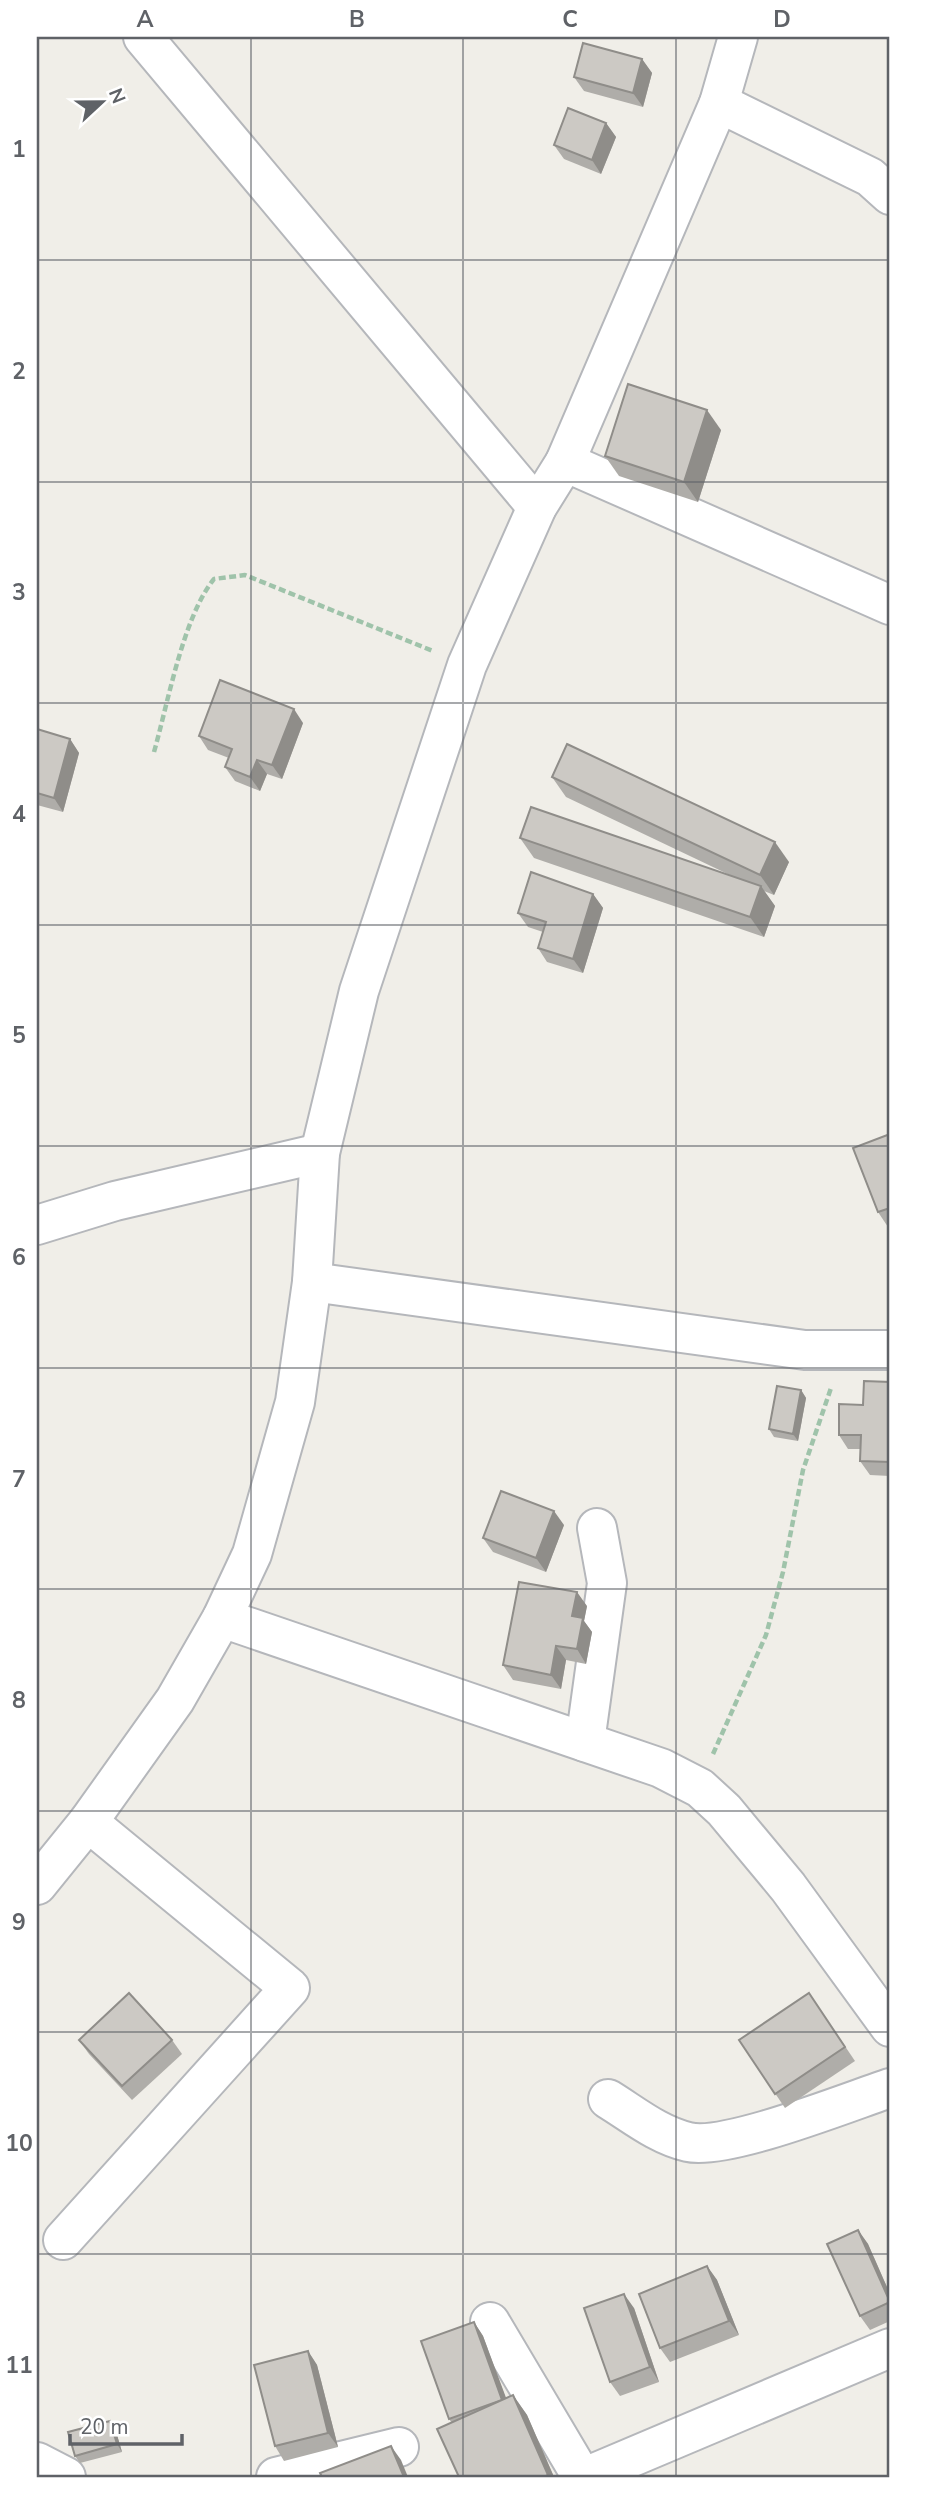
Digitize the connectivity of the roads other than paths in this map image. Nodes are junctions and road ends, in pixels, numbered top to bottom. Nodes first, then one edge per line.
1 (143, 37) edge
2 (738, 37) edge
3 (719, 103) junction
4 (890, 195) edge
5 (565, 462) junction
6 (537, 508) junction
7 (890, 605) edge
8 (320, 1153) junction
9 (37, 1225) edge
10 (312, 1282) junction
11 (890, 1350) edge
12 (597, 1528) dead end
13 (222, 1618) junction
14 (585, 1742) junction
15 (88, 1822) junction
16 (39, 1869) edge
17 (890, 2027) edge
18 (890, 2088) edge
19 (608, 2099) dead end
20 (63, 2240) dead end
21 (490, 2322) dead end
22 (890, 2348) edge
23 (399, 2447) dead end
24 (37, 2462) edge
25 (66, 2477) edge
26 (276, 2477) edge
27 (584, 2477) edge

1 - 6 street
2 - 3 street
3 - 4 street
3 - 5 street
5 - 6 street
5 - 7 street
6 - 8 street
8 - 9 street
8 - 10 street
10 - 11 street
10 - 13 street
12 - 14 street
13 - 14 street
13 - 15 street
14 - 17 street
15 - 16 street
15 - 20 street
18 - 19 street
21 - 27 street
22 - 27 street
23 - 26 street
24 - 25 street

